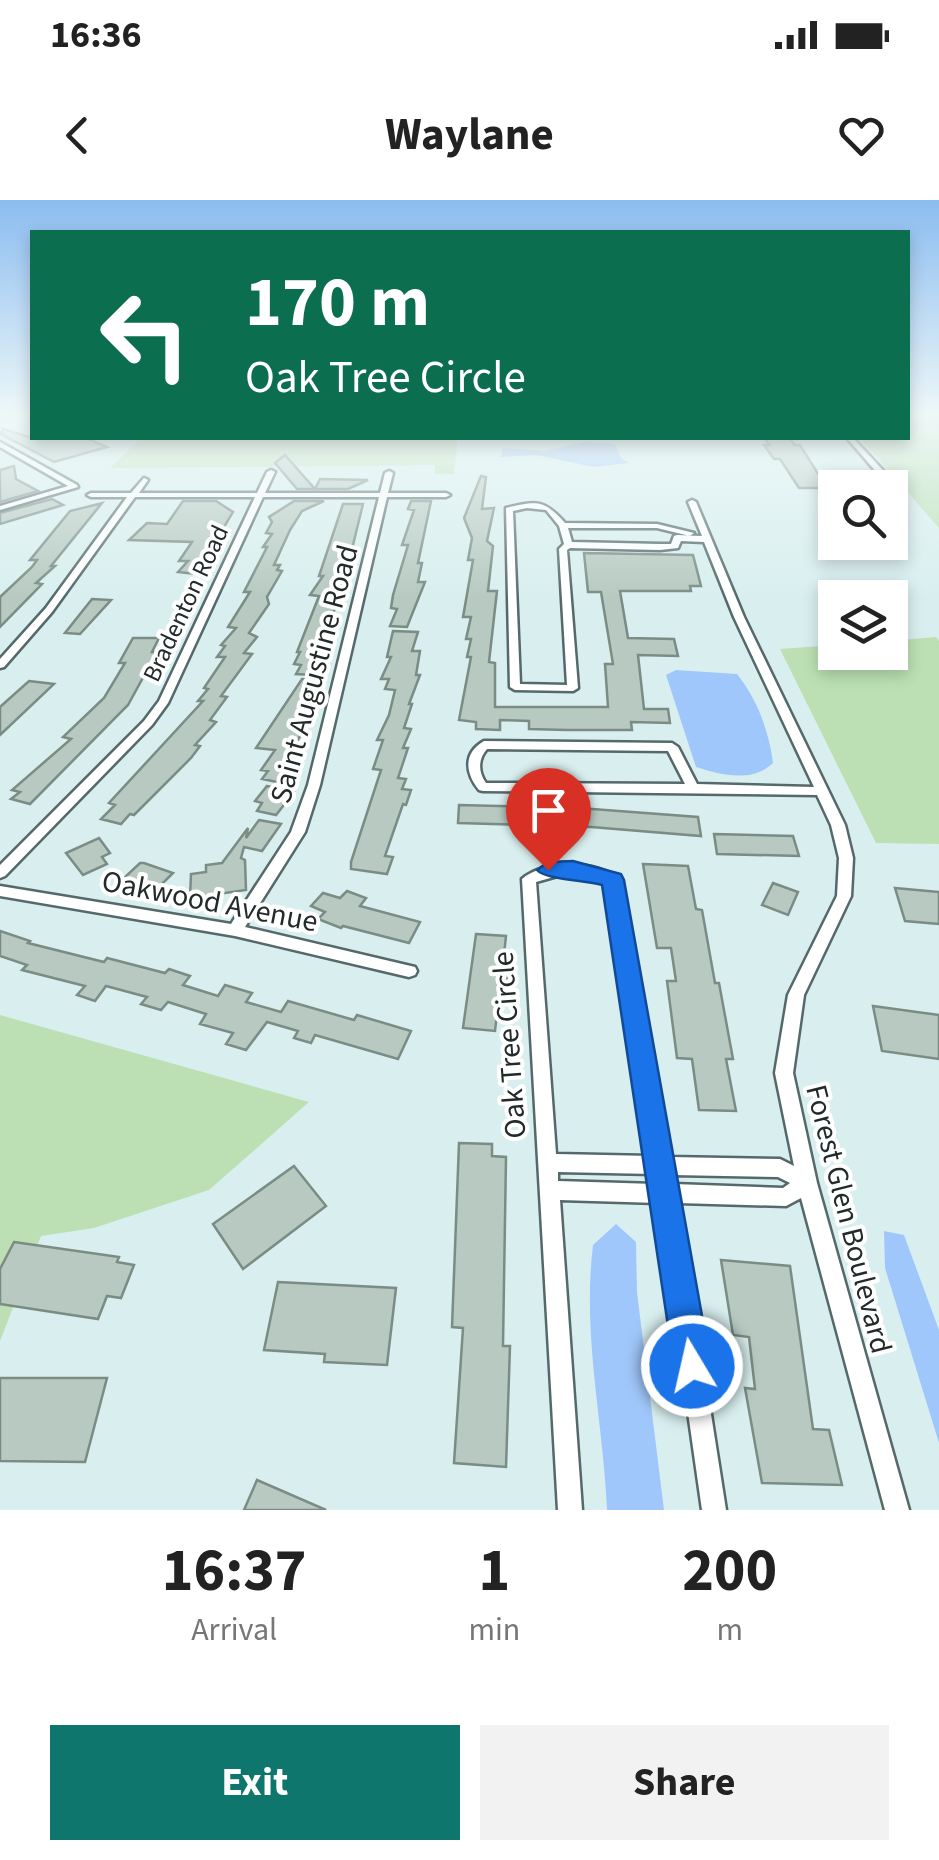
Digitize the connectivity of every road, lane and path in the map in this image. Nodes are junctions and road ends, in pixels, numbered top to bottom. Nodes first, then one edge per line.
1 (53, 476) edge
2 (269, 476) edge
3 (389, 476) edge
4 (144, 480) dead end
5 (91, 495) dead end
6 (386, 495) junction
7 (133, 496) junction
8 (260, 496) junction
9 (446, 496) dead end
10 (692, 502) dead end
11 (0, 508) edge
12 (563, 525) junction
13 (676, 536) junction
14 (704, 536) junction
15 (568, 544) junction
16 (0, 665) edge
17 (693, 788) junction
18 (822, 791) junction
19 (0, 873) edge
20 (0, 891) edge
21 (235, 930) junction
22 (409, 971) dead end
23 (547, 1163) junction
24 (661, 1164) junction
25 (807, 1183) junction
26 (549, 1190) junction
27 (666, 1191) junction
28 (570, 1510) edge
29 (714, 1510) edge
30 (897, 1510) edge

1 - 11 street
2 - 8 street, Bradenton Road
3 - 6 street, Saint Augustine Road
4 - 7 street
5 - 7 street
6 - 8 street
6 - 9 street
6 - 21 street, Saint Augustine Road
7 - 8 street
7 - 16 street
8 - 19 street, Bradenton Road
10 - 14 street, Forest Glen Boulevard
12 - 13 street
12 - 15 street
12 - 15 street
13 - 14 street
13 - 15 street
14 - 18 street, Forest Glen Boulevard
17 - 17 street
17 - 18 street
18 - 25 street, Forest Glen Boulevard
20 - 21 street, Oakwood Avenue
21 - 22 street, Oakwood Avenue
23 - 24 street, Oak Tree Circle
23 - 24 street, Oak Tree Circle
23 - 26 street, Oak Tree Circle
24 - 25 street, Oak Tree Circle
24 - 27 street, Oak Tree Circle
25 - 27 street
25 - 30 street, Forest Glen Boulevard
26 - 27 street
26 - 28 street, Oak Tree Circle
27 - 29 street, Oak Tree Circle

